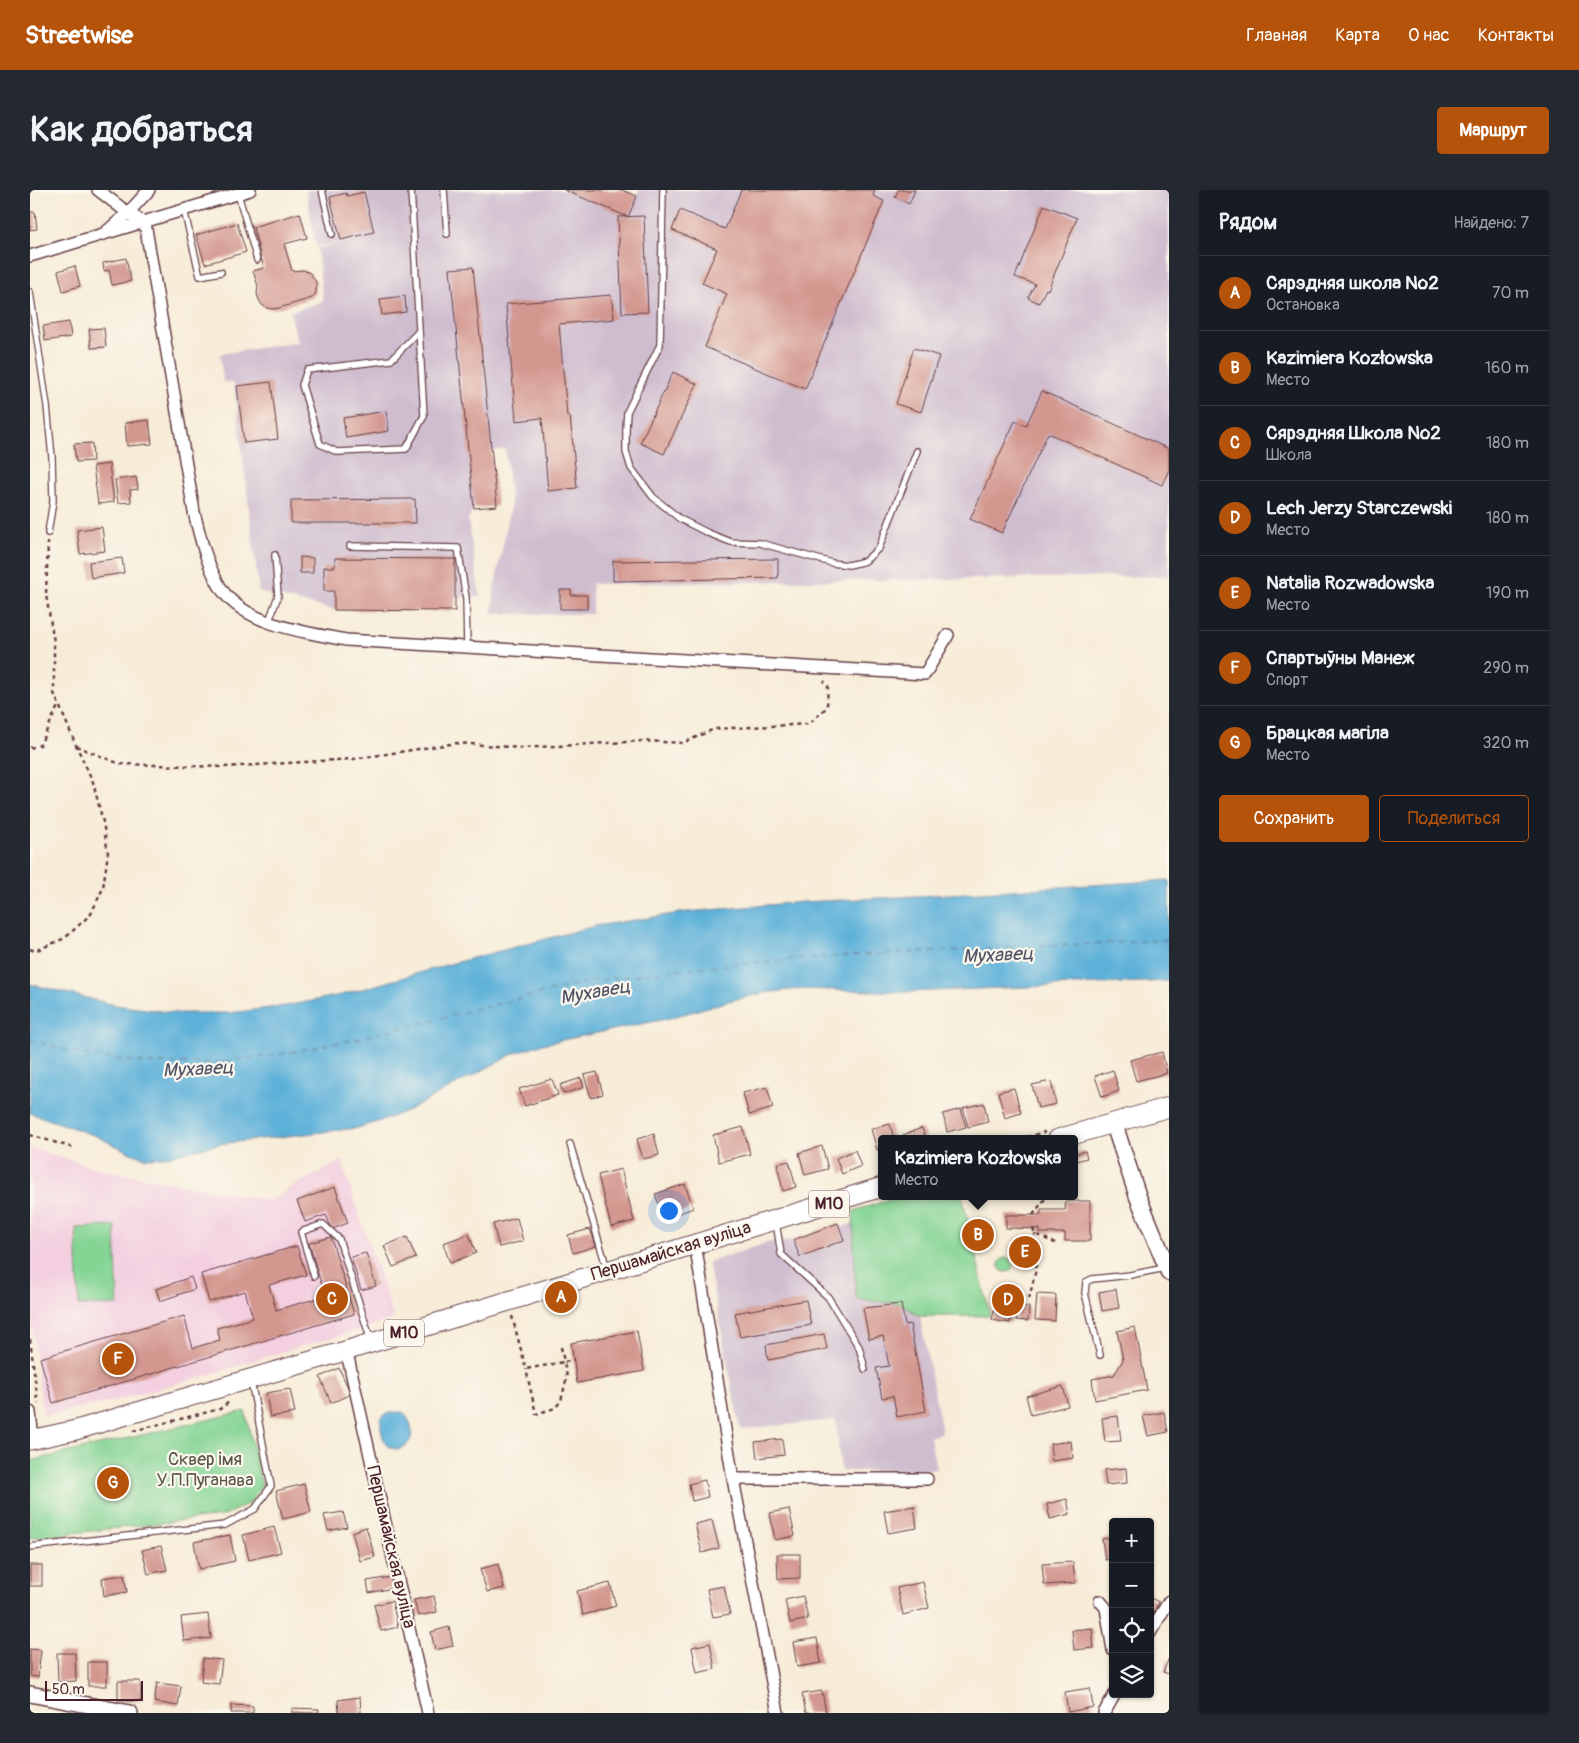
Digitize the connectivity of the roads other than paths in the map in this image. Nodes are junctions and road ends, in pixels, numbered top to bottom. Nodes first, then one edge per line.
1 (98, 190) edge
2 (148, 190) edge
3 (250, 190) edge
4 (322, 190) edge
5 (412, 190) edge
6 (444, 190) edge
7 (663, 190) edge
8 (238, 194) junction
9 (184, 210) junction
10 (128, 213) junction
11 (145, 223) junction
12 (332, 234) dead end
13 (447, 234) dead end
14 (102, 235) junction
15 (30, 256) edge
16 (258, 260) dead end
17 (221, 272) dead end
18 (30, 292) edge
19 (419, 331) junction
20 (917, 451) dead end
21 (48, 533) road end
22 (350, 546) dead end
23 (275, 555) dead end
24 (269, 621) junction
25 (948, 635) dead end
26 (467, 647) junction
27 (1169, 1107) edge
28 (1114, 1124) junction
29 (1073, 1135) edge
30 (570, 1144) dead end
31 (878, 1189) edge
32 (776, 1220) junction
33 (695, 1243) junction
34 (608, 1270) junction
35 (1168, 1270) edge
36 (314, 1276) dead end
37 (371, 1343) junction
38 (345, 1351) junction
39 (1100, 1355) dead end
40 (865, 1369) dead end
41 (251, 1379) junction
42 (34, 1411) edge
43 (32, 1440) edge
44 (926, 1479) dead end
45 (733, 1480) junction
46 (30, 1547) edge
47 (1100, 1601) dead end
48 (1169, 1601) edge
49 (1109, 1626) edge
50 (1154, 1626) edge
51 (30, 1694) edge
52 (1113, 1698) edge
53 (130, 1713) edge
54 (428, 1713) edge
55 (778, 1713) edge
56 (1104, 1713) edge

1 - 10 street
2 - 10 street
3 - 8 street
4 - 12 lane
5 - 19 lane
6 - 13 lane
7 - 20 lane
8 - 9 street
8 - 16 lane
9 - 11 street
9 - 17 lane
10 - 11 street
10 - 14 street
11 - 14 street
11 - 24 street
14 - 15 street
18 - 21 lane
19 - 19 lane
22 - 26 lane
23 - 24 lane
24 - 26 street
25 - 26 street
27 - 28 main road
28 - 29 main road
28 - 35 main road
30 - 34 lane
31 - 32 main road, Першамайская вуліца / М10
32 - 33 main road, Першамайская вуліца / М10
32 - 40 lane
33 - 34 main road, Першамайская вуліца / М10
33 - 45 street
34 - 37 main road, Першамайская вуліца / М10
35 - 39 lane
36 - 37 lane
37 - 38 main road, Першамайская вуліца / М10
38 - 41 main road, Першамайская вуліца / М10
38 - 54 street, Першамайская вуліца
41 - 43 main road, Першамайская вуліца / М10
41 - 46 lane
42 - 43 street
44 - 45 street
45 - 55 street
47 - 49 street
48 - 50 street
51 - 53 street
52 - 56 street

